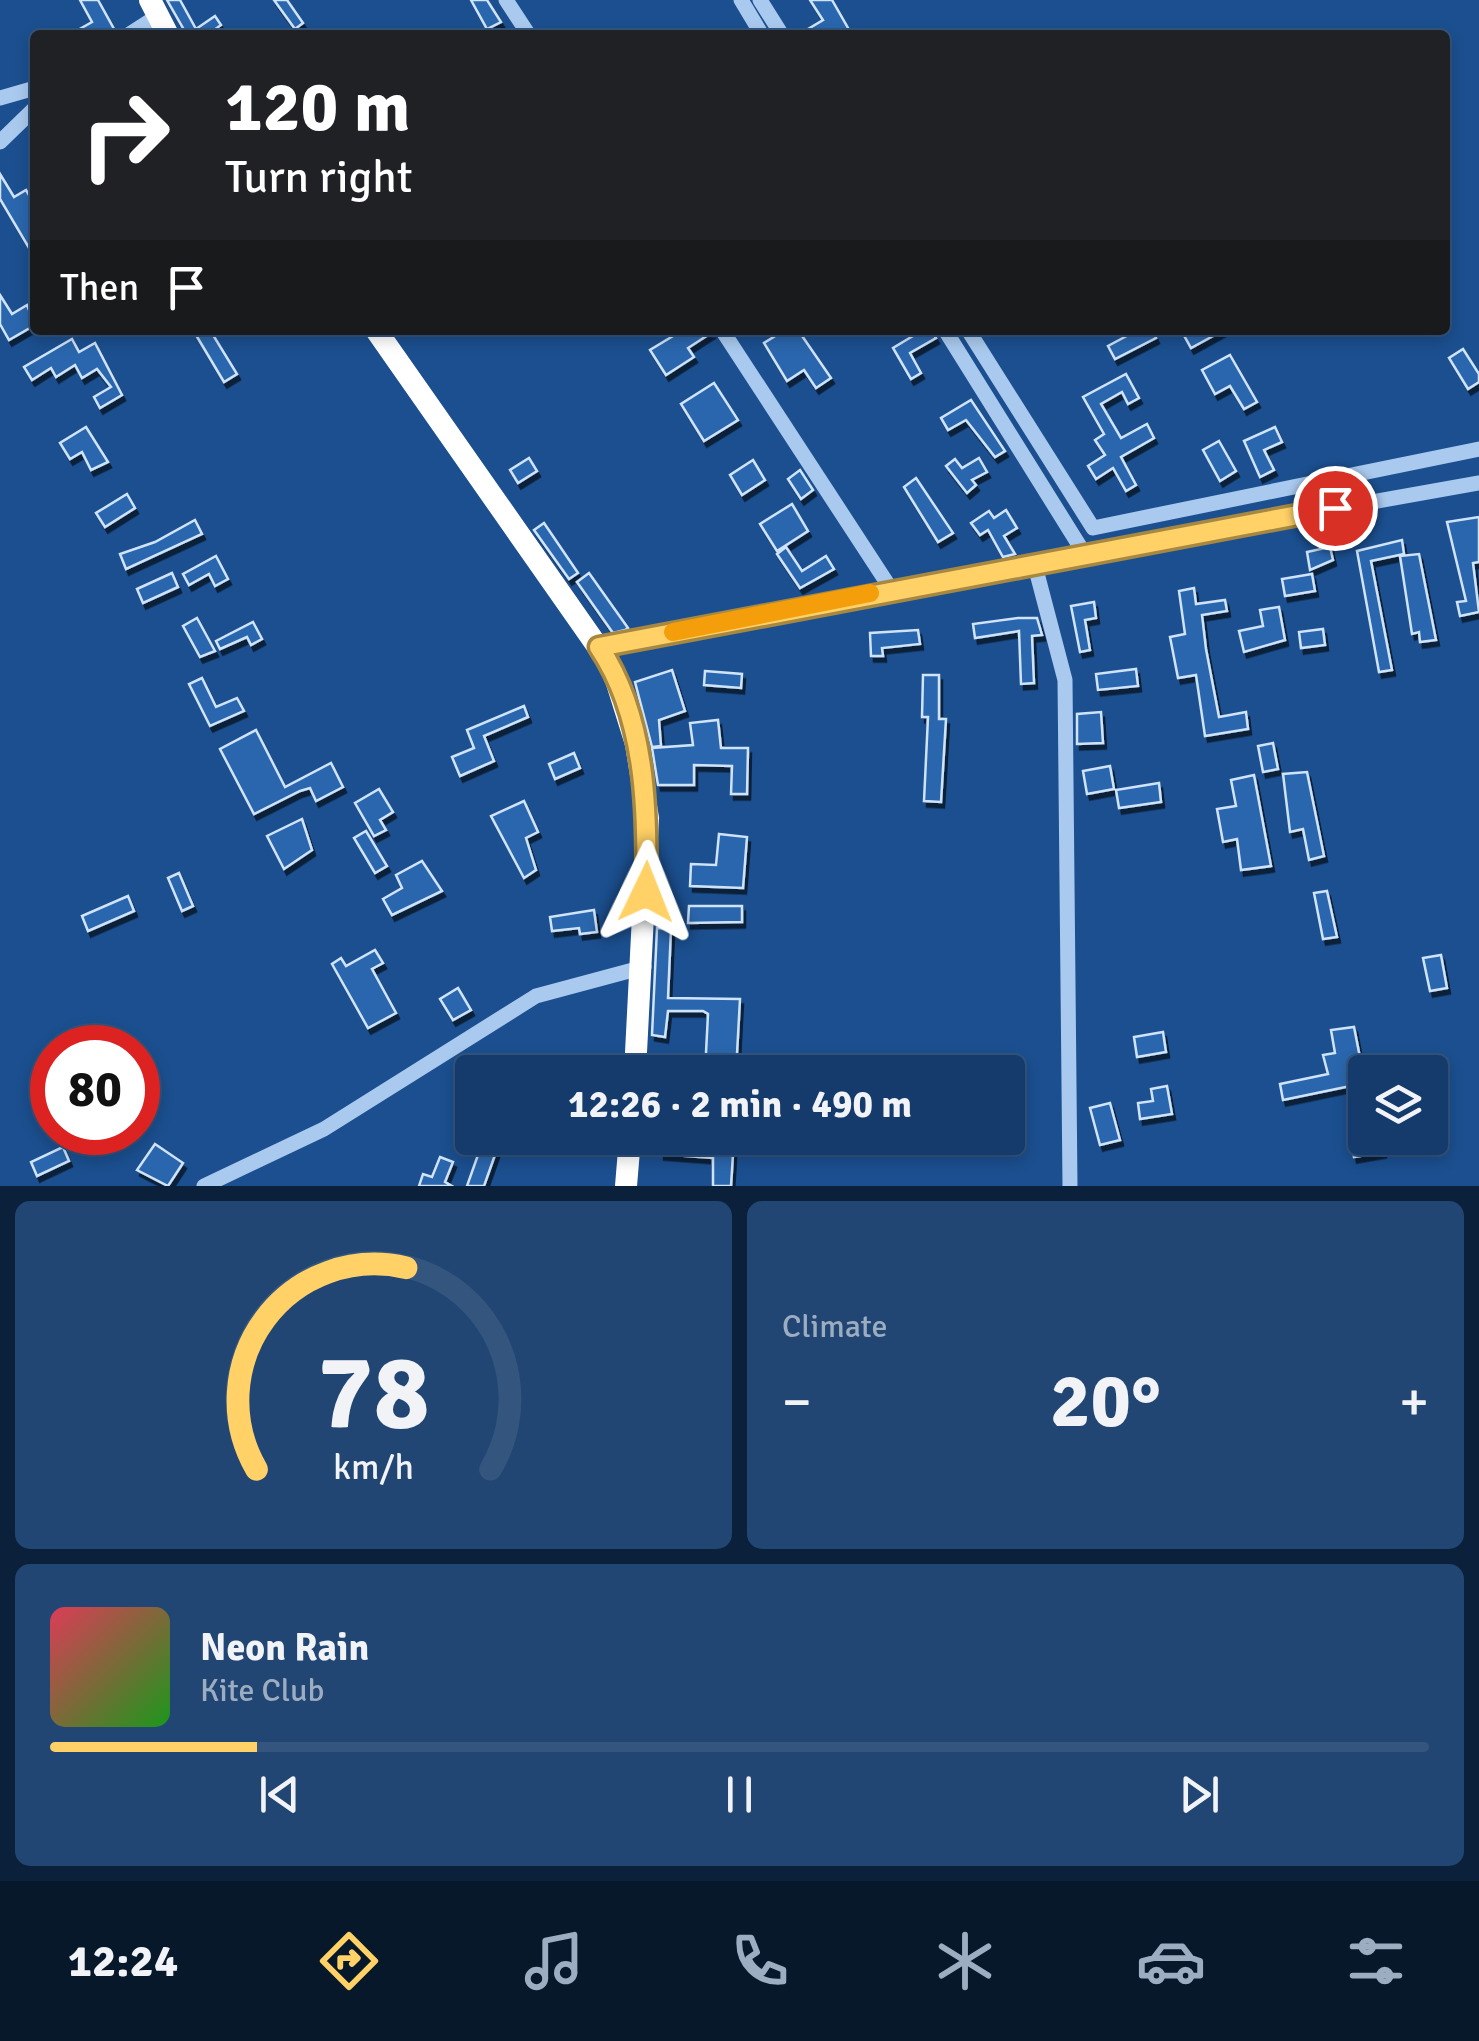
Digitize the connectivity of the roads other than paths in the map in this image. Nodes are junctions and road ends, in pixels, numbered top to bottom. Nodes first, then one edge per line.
1 (506, 0) edge
2 (741, 0) edge
3 (760, 0) edge
4 (158, 17) edge
5 (136, 30) edge
6 (526, 30) edge
7 (759, 30) edge
8 (779, 30) edge
9 (30, 89) edge
10 (0, 98) edge
11 (30, 113) edge
12 (0, 142) edge
13 (380, 335) edge
14 (725, 335) edge
15 (949, 335) edge
16 (971, 335) edge
17 (1479, 449) edge
18 (1479, 482) edge
19 (1084, 553) junction
20 (1034, 562) junction
21 (891, 589) junction
22 (599, 647) junction
23 (644, 967) junction
24 (636, 1055) edge
25 (629, 1155) edge
26 (204, 1186) edge
27 (626, 1186) edge
28 (1070, 1186) edge

1 - 6 street
2 - 7 street
3 - 8 street
4 - 5 street
9 - 10 street
11 - 12 street
13 - 22 highway
14 - 21 street
15 - 19 street
16 - 17 street
18 - 19 street
19 - 20 street
20 - 21 street
20 - 28 street
21 - 22 street
22 - 23 highway
23 - 24 highway
23 - 26 street
25 - 27 highway

